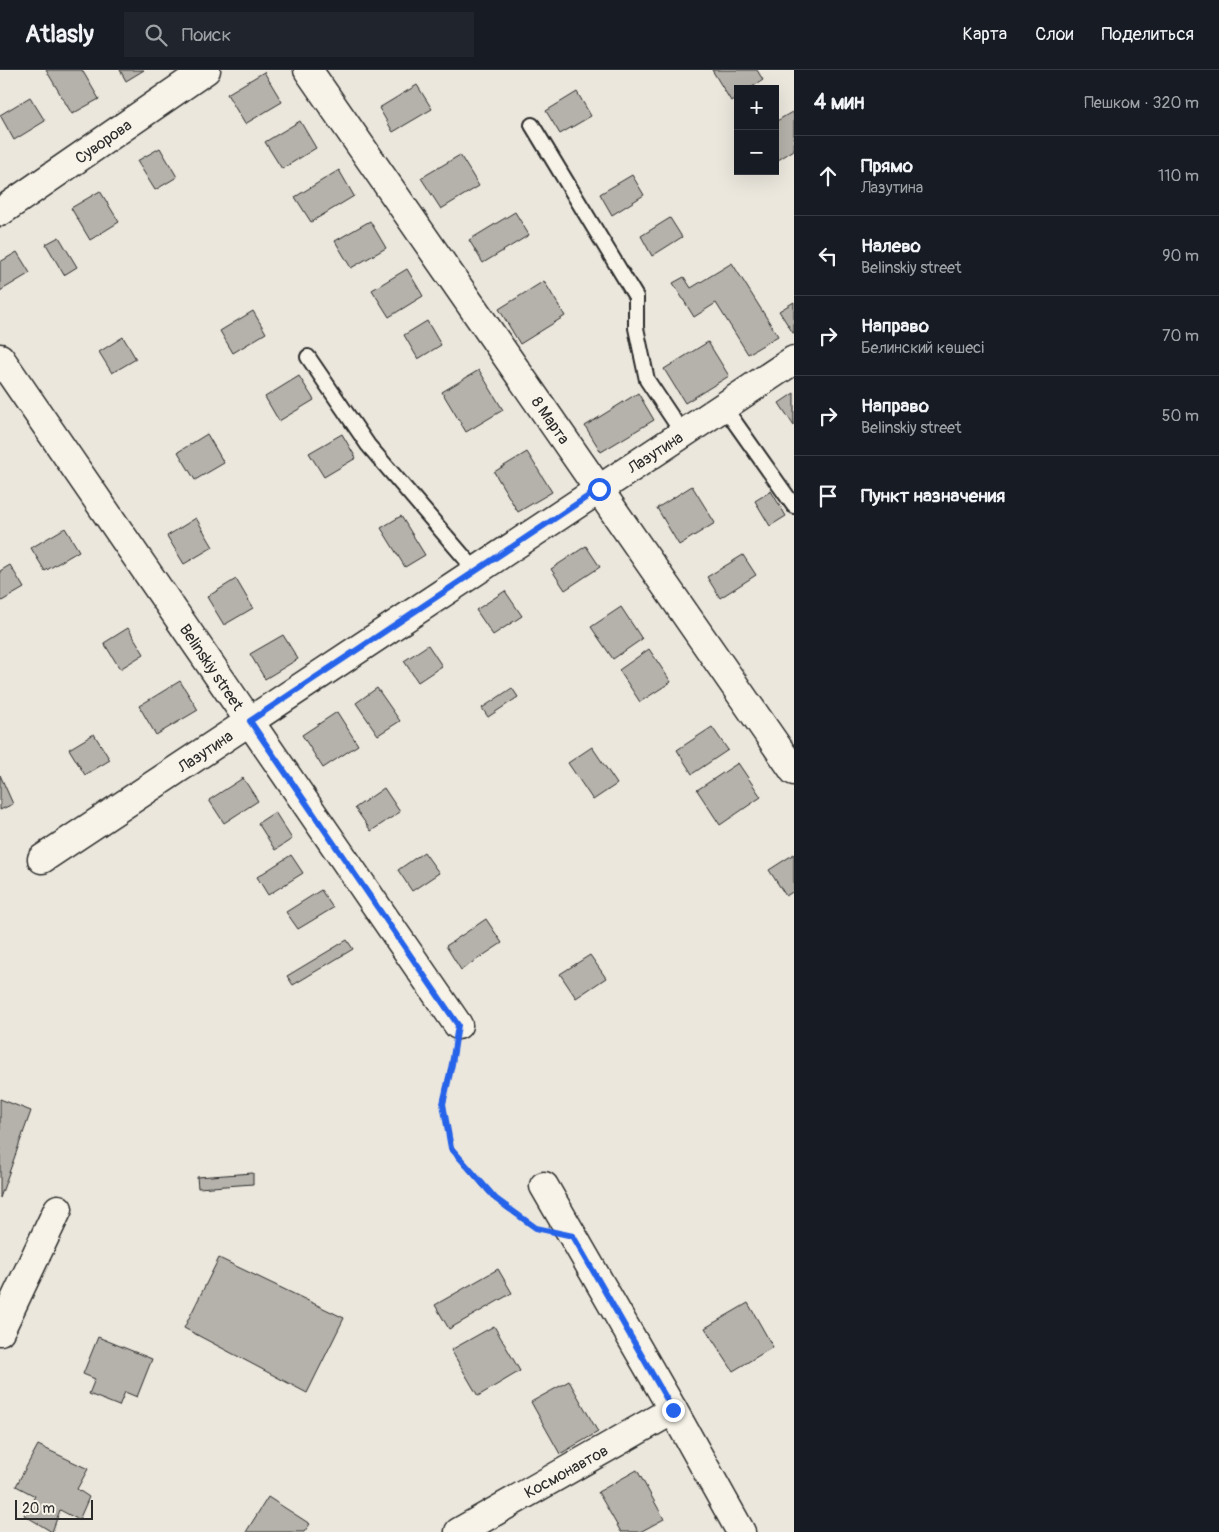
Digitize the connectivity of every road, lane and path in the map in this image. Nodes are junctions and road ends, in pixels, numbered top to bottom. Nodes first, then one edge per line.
1 (206, 70) edge
2 (308, 70) edge
3 (532, 125) dead end
4 (0, 212) edge
5 (308, 357) dead end
6 (0, 358) edge
7 (794, 360) edge
8 (724, 407) junction
9 (683, 434) junction
10 (599, 489) junction
11 (794, 506) edge
12 (476, 571) junction
13 (250, 721) junction
14 (794, 771) edge
15 (42, 859) dead end
16 (458, 1025) joint
17 (544, 1186) dead end
18 (58, 1209) dead end
19 (573, 1236) junction
20 (0, 1331) edge
21 (673, 1410) junction
22 (459, 1532) edge
23 (741, 1532) edge

1 - 4 street, Суворова
2 - 10 street, 8 Марта
3 - 9 lane
5 - 12 lane
6 - 13 street, Belinskiy street
7 - 8 street, Лазутина
8 - 9 street, Лазутина
8 - 11 lane
9 - 10 street, Лазутина
10 - 12 street, Лазутина
10 - 14 street, 8 Марта
12 - 13 street, Лазутина
13 - 15 street, Лазутина
13 - 16 street, Belinskiy street
16 - 19 path
17 - 19 street
18 - 20 street
19 - 21 street
21 - 22 street, Космонавтов
21 - 23 street

